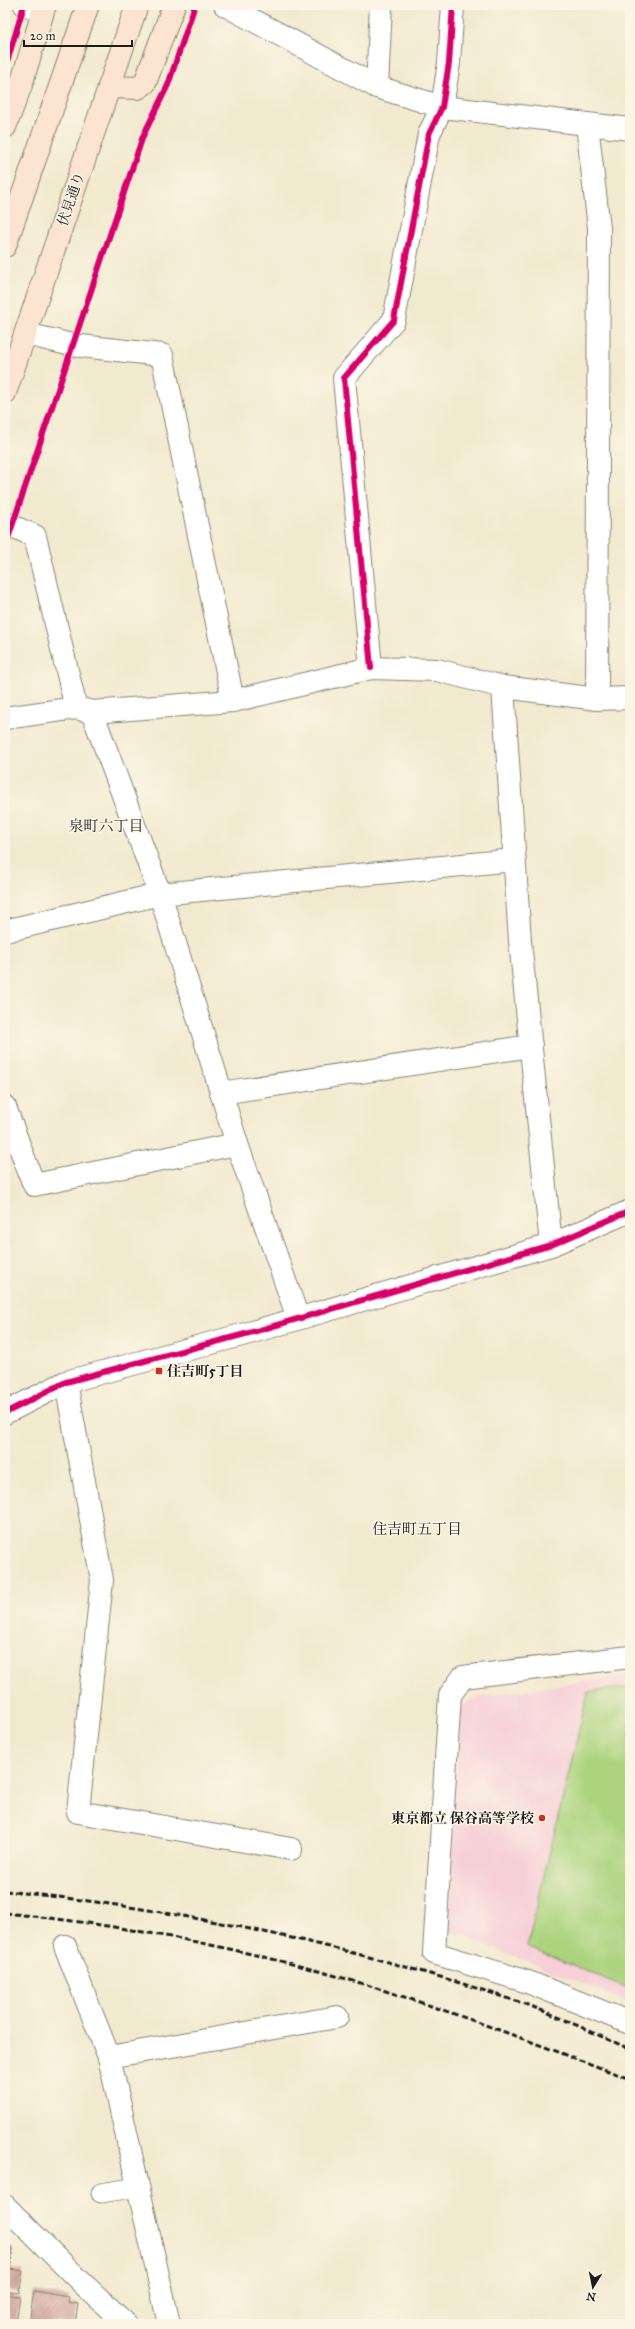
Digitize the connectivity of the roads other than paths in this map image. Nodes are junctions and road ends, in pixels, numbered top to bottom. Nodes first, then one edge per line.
1 (88, 5) edge
2 (137, 5) edge
3 (174, 5) edge
4 (225, 5) edge
5 (381, 5) edge
6 (453, 5) edge
7 (38, 6) edge
8 (108, 87) junction
9 (377, 87) junction
10 (442, 107) junction
11 (587, 124) junction
12 (5, 127) edge
13 (630, 129) edge
14 (5, 246) edge
15 (26, 334) junction
16 (5, 393) edge
17 (5, 523) edge
18 (371, 668) junction
19 (503, 687) junction
20 (630, 698) edge
21 (597, 699) junction
22 (233, 701) junction
23 (84, 710) junction
24 (5, 718) edge
25 (514, 860) junction
26 (160, 894) junction
27 (5, 931) edge
28 (531, 1046) junction
29 (221, 1093) junction
30 (5, 1107) edge
31 (237, 1144) junction
32 (630, 1211) edge
33 (551, 1245) junction
34 (298, 1318) junction
35 (66, 1382) junction
36 (5, 1413) edge
37 (630, 1657) edge
38 (291, 1849) dead end
39 (66, 1946) dead end
40 (337, 2016) dead end
41 (630, 2023) edge
42 (109, 2057) junction
43 (138, 2187) junction
44 (101, 2193) dead end
45 (5, 2206) edge
46 (126, 2324) edge
47 (169, 2324) edge

1 - 14 main road
2 - 8 main road, 伏見通り
3 - 8 main road
4 - 9 street
5 - 9 street
6 - 10 street
7 - 12 main road
8 - 15 main road, 伏見通り
9 - 10 street
10 - 11 street
10 - 18 street
11 - 13 street
11 - 21 street
15 - 16 main road, 伏見通り
15 - 22 street
17 - 23 street
18 - 19 street
18 - 22 street
19 - 21 street
19 - 25 street
20 - 21 street
22 - 23 street
23 - 24 street
23 - 26 street
25 - 26 street
25 - 28 street
26 - 27 street
26 - 29 street
28 - 29 street
28 - 33 street
29 - 31 street
30 - 31 street
31 - 34 street
32 - 33 street
33 - 34 street
34 - 35 street
35 - 36 street
35 - 38 street
37 - 41 street
39 - 42 street
40 - 42 street
42 - 43 street
43 - 44 lane
43 - 47 street
45 - 46 street

